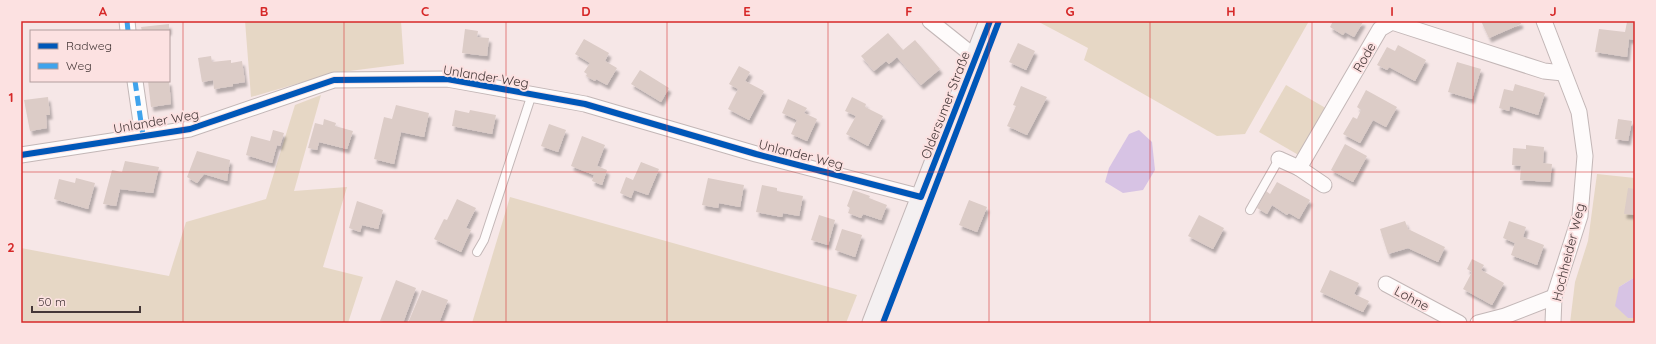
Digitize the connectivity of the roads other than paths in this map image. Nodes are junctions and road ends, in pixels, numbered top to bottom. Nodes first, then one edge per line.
1 (930, 21) edge
2 (990, 21) edge
3 (1544, 21) edge
4 (975, 57) junction
5 (1562, 72) junction
6 (135, 82) edge
7 (532, 94) junction
8 (143, 136) junction
9 (21, 155) edge
10 (1279, 159) joint
11 (1299, 168) junction
12 (1324, 185) dead end
13 (921, 197) junction
14 (1250, 210) dead end
15 (477, 252) dead end
16 (1386, 284) dead end
17 (1554, 297) junction
18 (873, 323) edge
19 (1459, 323) edge
20 (1478, 323) edge
21 (1553, 323) edge

1 - 4 street
2 - 4 main road, Oldersumer Straße
3 - 5 street, Hochheider Weg
4 - 13 main road, Oldersumer Straße
5 - 11 street, Rode
5 - 17 street, Hochheider Weg
6 - 8 street
7 - 8 street, Unlander Weg
7 - 13 street, Unlander Weg
7 - 15 lane
8 - 9 street, Unlander Weg
10 - 11 street
10 - 14 lane
11 - 12 street
13 - 18 main road, Oldersumer Straße
16 - 19 street, Lohne
17 - 20 street
17 - 21 street, Hochheider Weg

